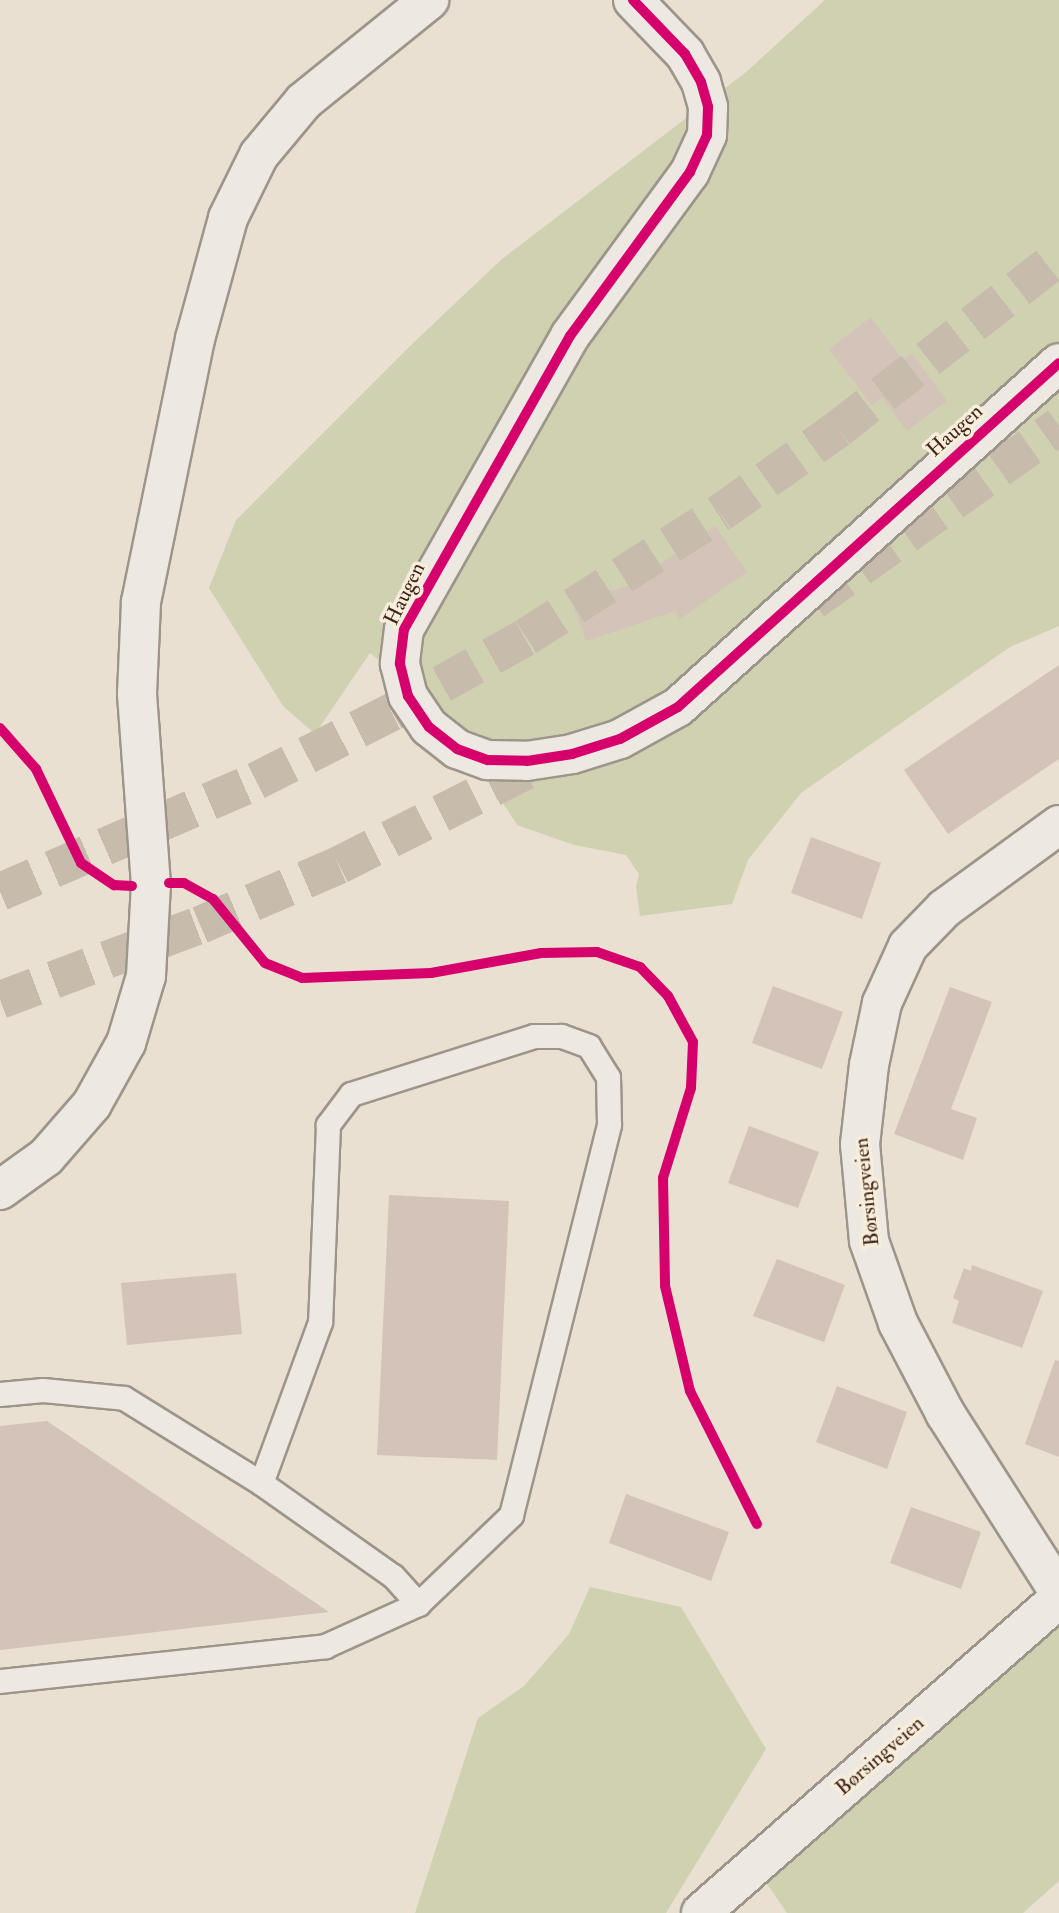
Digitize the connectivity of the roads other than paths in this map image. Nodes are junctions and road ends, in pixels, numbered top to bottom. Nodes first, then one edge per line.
1 (429, 0) edge
2 (633, 0) edge
3 (1059, 363) edge
4 (1059, 824) edge
5 (0, 1190) edge
6 (0, 1394) edge
7 (261, 1483) junction
8 (1059, 1592) edge
9 (1059, 1599) edge
10 (418, 1604) junction
11 (0, 1681) edge
12 (701, 1913) edge

1 - 5 street
2 - 3 street, Haugen
4 - 8 street, Børsingveien
6 - 7 lane
7 - 10 lane
7 - 10 lane
9 - 12 street, Børsingveien
10 - 11 lane

